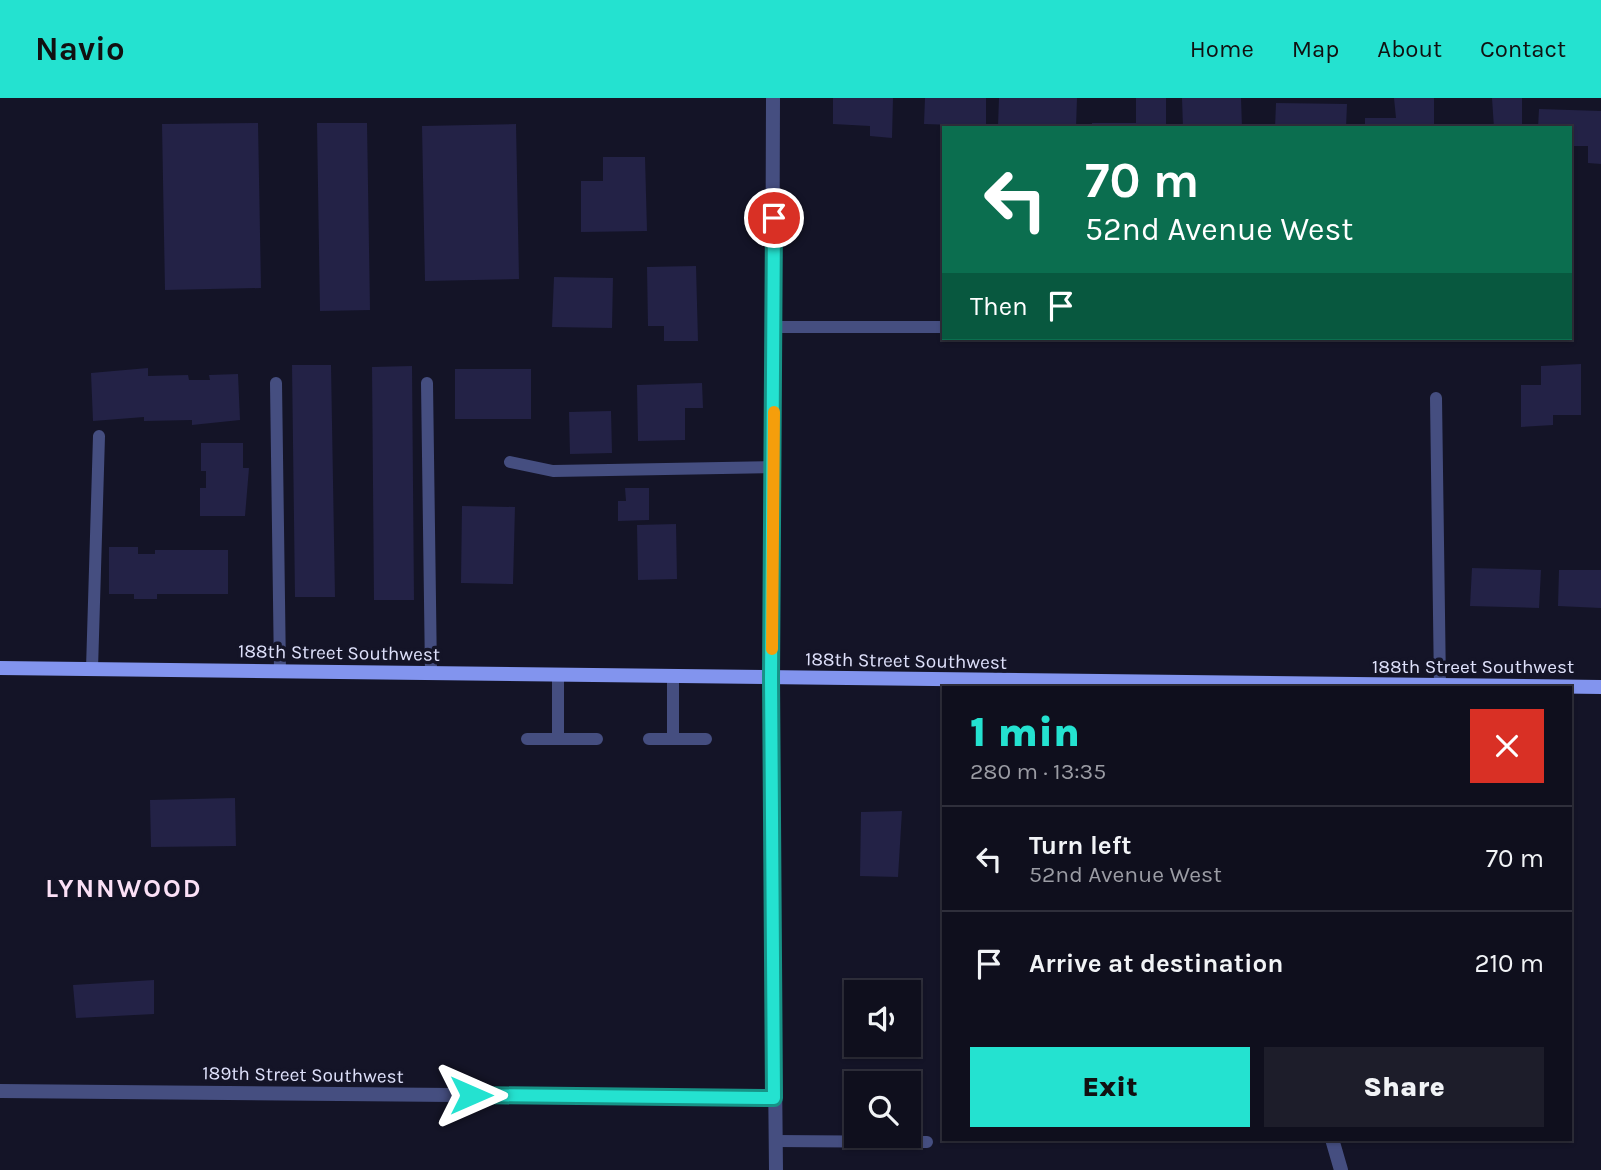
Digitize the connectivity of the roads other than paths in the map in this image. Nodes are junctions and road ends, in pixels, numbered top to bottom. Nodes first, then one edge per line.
1 (773, 98) edge
2 (774, 327) junction
3 (942, 327) edge
4 (276, 383) dead end
5 (427, 383) dead end
6 (1436, 398) dead end
7 (99, 436) dead end
8 (510, 462) dead end
9 (773, 467) junction
10 (0, 668) edge
11 (92, 669) junction
12 (280, 672) junction
13 (431, 673) junction
14 (558, 675) junction
15 (673, 677) junction
16 (771, 678) junction
17 (1312, 686) edge
18 (1440, 686) joint
19 (1572, 687) edge
20 (1601, 687) edge
21 (673, 738) junction
22 (706, 738) dead end
23 (527, 739) dead end
24 (558, 739) junction
25 (597, 739) dead end
26 (649, 739) dead end
27 (0, 1091) edge
28 (774, 1098) junction
29 (775, 1141) junction
30 (1333, 1141) edge
31 (927, 1142) dead end
32 (776, 1170) edge
33 (1341, 1170) edge

1 - 2 street
2 - 3 lane
2 - 9 street
4 - 12 lane
5 - 13 lane
6 - 18 lane
7 - 11 lane
8 - 9 lane
9 - 16 street
10 - 11 street, 188th Street Southwest
11 - 12 street, 188th Street Southwest
12 - 13 street, 188th Street Southwest
13 - 14 street, 188th Street Southwest
14 - 15 street, 188th Street Southwest
14 - 24 lane
15 - 16 street, 188th Street Southwest
15 - 21 lane
16 - 17 street, 188th Street Southwest
16 - 28 street
17 - 18 street, 188th Street Southwest
19 - 20 street, 188th Street Southwest
21 - 22 lane
21 - 26 lane
23 - 24 lane
24 - 25 lane
27 - 28 street, 189th Street Southwest
28 - 29 street
29 - 31 lane
29 - 32 street
30 - 33 street

